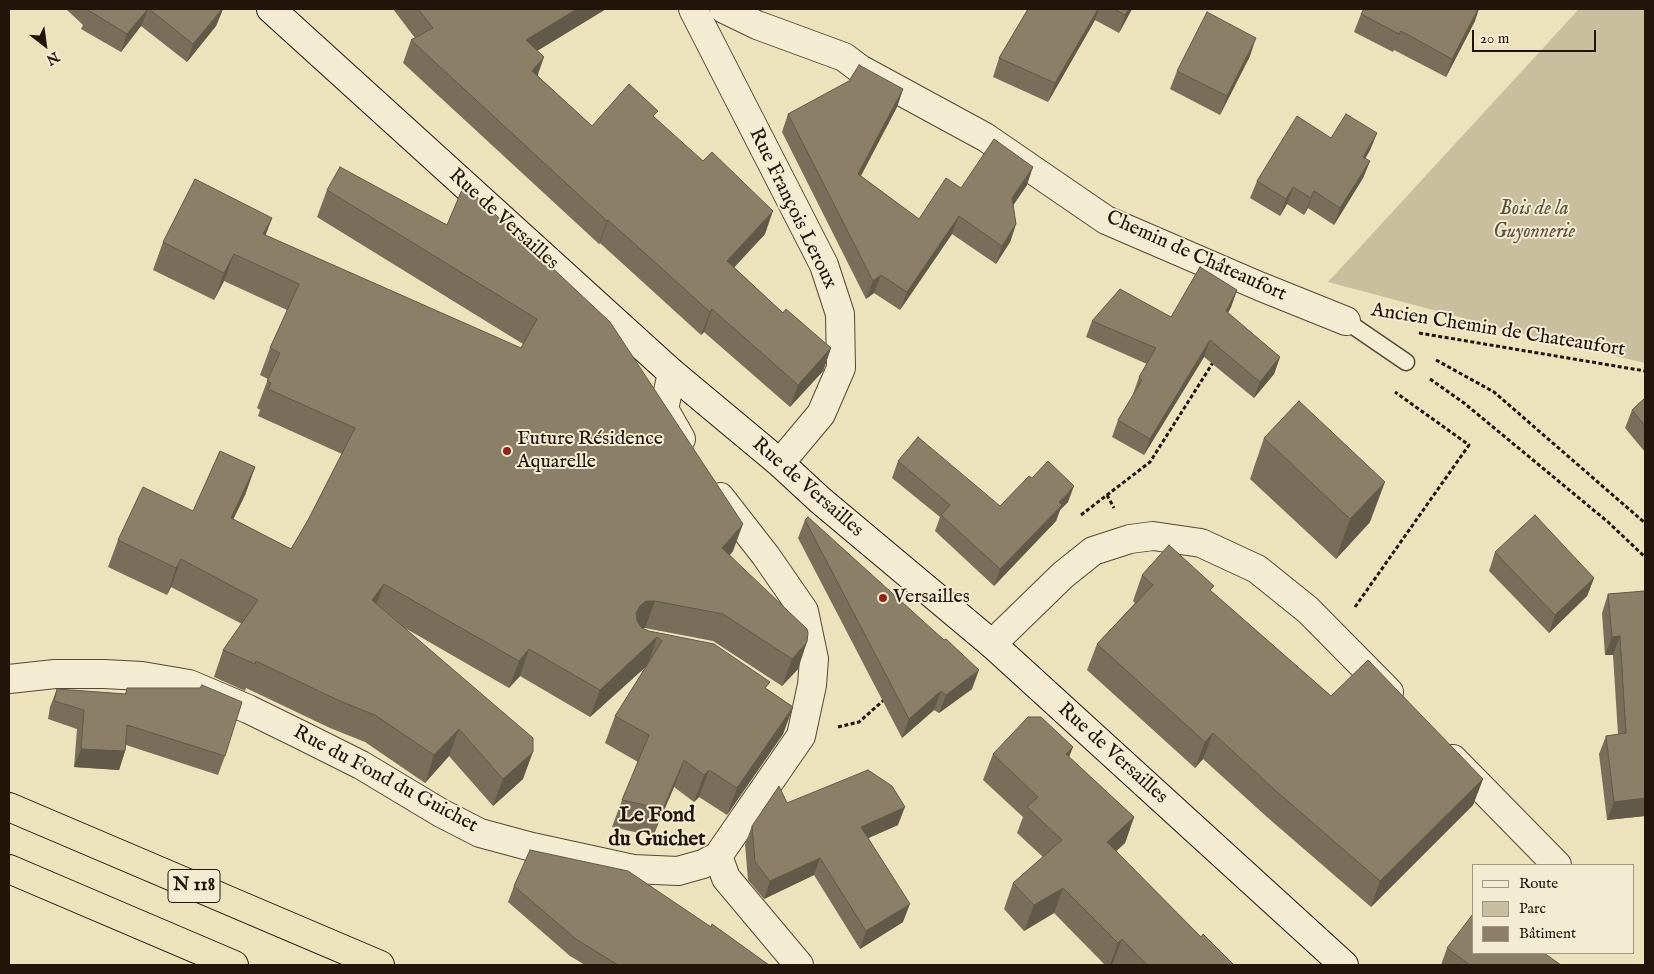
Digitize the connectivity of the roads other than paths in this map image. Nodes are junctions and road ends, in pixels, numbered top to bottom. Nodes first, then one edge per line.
1 (270, 9) edge
2 (693, 9) edge
3 (724, 9) edge
4 (1346, 321) joint
5 (1406, 362) road end
6 (672, 373) junction
7 (780, 463) junction
8 (992, 644) junction
9 (9, 679) edge
10 (781, 702) edge
11 (1404, 708) edge
12 (804, 724) junction
13 (1438, 744) edge
14 (9, 807) edge
15 (718, 856) junction
16 (1556, 864) edge
17 (9, 869) edge
18 (234, 965) edge
19 (380, 965) edge
20 (799, 965) edge
21 (1344, 965) edge

1 - 6 street, Rue de Versailles
2 - 7 street, Rue François Leroux
3 - 4 street, Chemin de Châteaufort
4 - 5 lane, Chemin de Châteaufort
6 - 7 street, Rue de Versailles
6 - 12 street
7 - 8 street, Rue de Versailles
8 - 11 street
8 - 21 street, Rue de Versailles
9 - 15 street, Rue du Fond du Guichet
10 - 12 street
12 - 15 street
13 - 16 street
14 - 19 highway, N 118
15 - 20 street
17 - 18 highway

